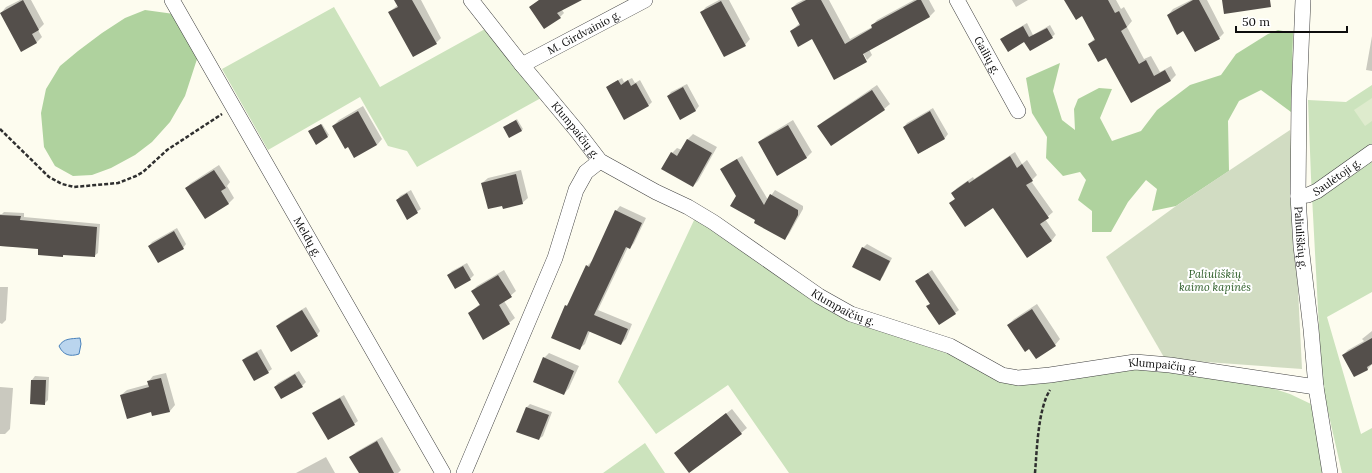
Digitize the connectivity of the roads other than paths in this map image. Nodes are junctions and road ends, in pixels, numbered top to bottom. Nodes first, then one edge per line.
1 (172, 0) edge
2 (471, 0) edge
3 (645, 0) edge
4 (957, 0) edge
5 (1303, 0) edge
6 (522, 66) junction
7 (1018, 111) dead end
8 (1372, 152) edge
9 (600, 161) junction
10 (1298, 196) junction
11 (1316, 387) junction
12 (444, 473) edge
13 (464, 473) edge
14 (1330, 473) edge

1 - 12 street, Meldų g.
2 - 6 street, Klumpaičių g.
3 - 6 street, M. Girdvainio g.
4 - 7 street, Gailių g.
5 - 10 street, Paliuliškių g.
6 - 9 street, Klumpaičių g.
8 - 10 street, Saulėtoji g.
9 - 11 street, Klumpaičių g.
9 - 13 street
10 - 11 street, Paliuliškių g.
11 - 14 street, Paliuliškių g.

